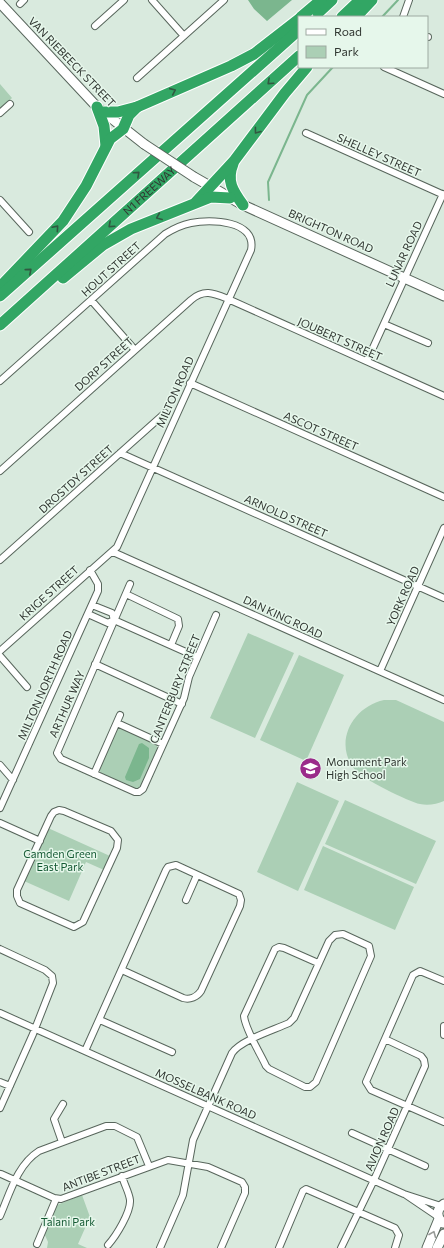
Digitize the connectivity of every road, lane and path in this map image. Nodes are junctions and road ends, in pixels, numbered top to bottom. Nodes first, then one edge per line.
1 (124, 0) edge
2 (152, 0) edge
3 (224, 0) edge
4 (321, 0) edge
5 (332, 0) edge
6 (360, 0) edge
7 (372, 0) edge
8 (409, 0) edge
9 (0, 3) edge
10 (302, 16) edge
11 (314, 16) edge
12 (343, 16) edge
13 (357, 16) edge
14 (403, 16) edge
15 (298, 20) edge
16 (95, 26) dead end
17 (298, 31) edge
18 (184, 36) junction
19 (298, 57) edge
20 (306, 68) edge
21 (386, 68) edge
22 (137, 78) dead end
23 (444, 94) edge
24 (10, 104) dead end
25 (137, 107) junction
26 (100, 110) junction
27 (0, 113) edge
28 (123, 129) junction
29 (306, 133) dead end
30 (106, 146) junction
31 (234, 161) junction
32 (210, 187) junction
33 (444, 194) edge
34 (230, 198) junction
35 (0, 201) edge
36 (195, 203) junction
37 (243, 204) junction
38 (29, 232) dead end
39 (251, 239) joint
40 (404, 277) junction
41 (0, 287) edge
42 (0, 296) edge
43 (444, 296) edge
44 (228, 299) junction
45 (91, 300) junction
46 (384, 324) junction
47 (0, 325) edge
48 (0, 331) edge
49 (428, 343) dead end
50 (135, 350) junction
51 (367, 361) junction
52 (0, 381) edge
53 (190, 383) junction
54 (444, 396) edge
55 (164, 413) dead end
56 (120, 452) junction
57 (153, 468) junction
58 (0, 471) edge
59 (444, 497) edge
60 (444, 528) edge
61 (113, 552) junction
62 (0, 560) edge
63 (90, 570) junction
64 (130, 584) dead end
65 (418, 586) junction
66 (126, 594) junction
67 (444, 598) edge
68 (92, 605) junction
69 (88, 614) junction
70 (216, 615) dead end
71 (114, 620) junction
72 (170, 645) junction
73 (0, 651) edge
74 (0, 656) edge
75 (197, 657) junction
76 (95, 664) junction
77 (380, 671) junction
78 (27, 686) dead end
79 (444, 700) edge
80 (182, 704) junction
81 (120, 715) dead end
82 (117, 723) junction
83 (163, 744) junction
84 (0, 765) edge
85 (94, 774) junction
86 (13, 780) junction
87 (141, 791) joint
88 (0, 808) edge
89 (0, 823) edge
90 (40, 840) junction
91 (197, 875) junction
92 (186, 900) dead end
93 (0, 949) edge
94 (318, 963) junction
95 (122, 970) junction
96 (444, 981) edge
97 (0, 1013) edge
98 (100, 1020) junction
99 (444, 1026) edge
100 (35, 1029) junction
101 (444, 1035) edge
102 (253, 1039) junction
103 (385, 1039) junction
104 (85, 1051) junction
105 (172, 1052) dead end
106 (0, 1082) edge
107 (10, 1086) junction
108 (63, 1104) dead end
109 (208, 1106) junction
110 (408, 1106) junction
111 (0, 1108) edge
112 (444, 1122) edge
113 (352, 1133) dead end
114 (62, 1142) junction
115 (388, 1149) junction
116 (189, 1163) junction
117 (149, 1166) junction
118 (425, 1166) dead end
119 (1, 1174) edge
120 (122, 1176) junction
121 (374, 1180) junction
122 (16, 1181) junction
123 (404, 1194) junction
124 (56, 1199) junction
125 (443, 1205) edge
126 (358, 1212) junction
127 (0, 1216) edge
128 (440, 1220) edge
129 (444, 1234) edge
130 (38, 1244) dead end
131 (108, 1245) dead end
132 (160, 1248) edge
133 (220, 1248) edge
134 (279, 1248) edge
135 (341, 1248) edge
136 (395, 1248) edge
137 (427, 1248) edge
138 (437, 1248) edge

1 - 16 street
2 - 18 street
3 - 18 street
4 - 10 highway
5 - 11 highway
6 - 12 highway
7 - 13 highway
8 - 14 street
9 - 26 main road, VAN RIEBEECK STREET
25 -> 15 highway
42 -> 17 highway, N1 FREEWAY
18 - 22 street
19 -> 47 highway, N1 FREEWAY
20 -> 31 highway
21 - 23 street
24 - 27 street
25 - 26 highway
25 - 28 highway
26 - 28 main road, VAN RIEBEECK STREET
26 - 30 highway
28 - 30 highway
28 - 32 main road, VAN RIEBEECK STREET, bridge
29 - 33 street, SHELLEY STREET
41 -> 30 highway
31 - 32 highway
31 - 37 highway
32 - 34 main road, BRIGHTON ROAD
32 - 36 highway
33 - 40 street, LUNAR ROAD
34 - 36 highway
34 - 37 main road, BRIGHTON ROAD
35 - 38 street
36 -> 48 highway
37 - 40 main road, BRIGHTON ROAD
39 - 44 street, MILTON ROAD
39 - 45 street, HOUT STREET
40 - 43 main road, BRIGHTON ROAD
40 - 46 street, LUNAR ROAD
44 - 50 street, DORP STREET
44 - 51 street, JOUBERT STREET
44 - 53 street, MILTON ROAD
45 - 50 street
45 - 52 street, HOUT STREET
46 - 49 street
46 - 51 street, LUNAR ROAD
50 - 58 street, DORP STREET
51 - 54 street, JOUBERT STREET
53 - 57 street, MILTON ROAD
53 - 59 street, ASCOT STREET
55 - 56 street, DROSTDY STREET
56 - 57 street, ARNOLD STREET
56 - 62 street, DROSTDY STREET
57 - 61 street, MILTON ROAD
57 - 65 street, ARNOLD STREET
60 - 65 street, YORK ROAD
61 - 63 street, KRIGE STREET
61 - 77 street, DAN KING ROAD
63 - 68 street, MILTON NORTH ROAD
63 - 73 street, KRIGE STREET
64 - 66 street, ARTHUR WAY
65 - 67 street, ARNOLD STREET
65 - 77 street, YORK ROAD
66 - 71 street, ARTHUR WAY
66 - 72 street
68 - 69 street, MILTON NORTH ROAD
68 - 71 street
69 - 71 street
69 - 86 street, MILTON NORTH ROAD
70 - 75 street, CANTERBURY STREET
71 - 72 street
71 - 76 street, ARTHUR WAY
72 - 75 street
74 - 78 street
75 - 80 street, CANTERBURY STREET
76 - 80 street
76 - 85 street, ARTHUR WAY
77 - 79 street, DAN KING ROAD
80 - 83 street, CANTERBURY STREET
81 - 82 street
82 - 83 street
82 - 85 street
83 - 87 street, CANTERBURY STREET
84 - 86 street
85 - 87 street, ARTHUR WAY
86 - 88 street, MILTON NORTH ROAD
89 - 90 street
90 - 90 street
91 - 92 street
91 - 95 street
91 - 95 street
93 - 100 street
94 - 102 street
94 - 102 street
94 - 102 street
95 - 98 street
96 - 103 street
97 - 100 street, MOSSELBANK ROAD
98 - 104 street
98 - 105 street
99 - 101 street
100 - 104 street, MOSSELBANK ROAD
100 - 107 street
102 - 109 street
103 - 110 street, AVION ROAD
103 - 110 street
104 - 109 street, MOSSELBANK ROAD
106 - 107 street
107 - 111 street
108 - 114 street
109 - 116 street
109 - 121 street, MOSSELBANK ROAD
110 - 112 street
110 - 115 street, AVION ROAD
113 - 115 street
114 - 117 street
114 - 122 street
115 - 118 street
115 - 121 street, AVION ROAD
116 - 117 street, ANTIBE STREET
116 - 132 street
116 - 133 street, ANTIBE STREET
117 - 120 street, ANTIBE STREET
119 - 122 street, ANTIBE STREET
120 - 124 street, ANTIBE STREET
120 - 131 street
121 - 123 street, MOSSELBANK ROAD
121 - 126 street, AVION ROAD
122 - 124 street, ANTIBE STREET
122 - 127 street
123 - 125 street, MOSSELBANK ROAD
123 - 128 street, MOSSELBANK ROAD
124 - 130 street
125 - 128 main road
126 - 134 street
126 - 135 street, AVION ROAD
126 - 136 street
137 -> 128 main road
129 - 138 main road

